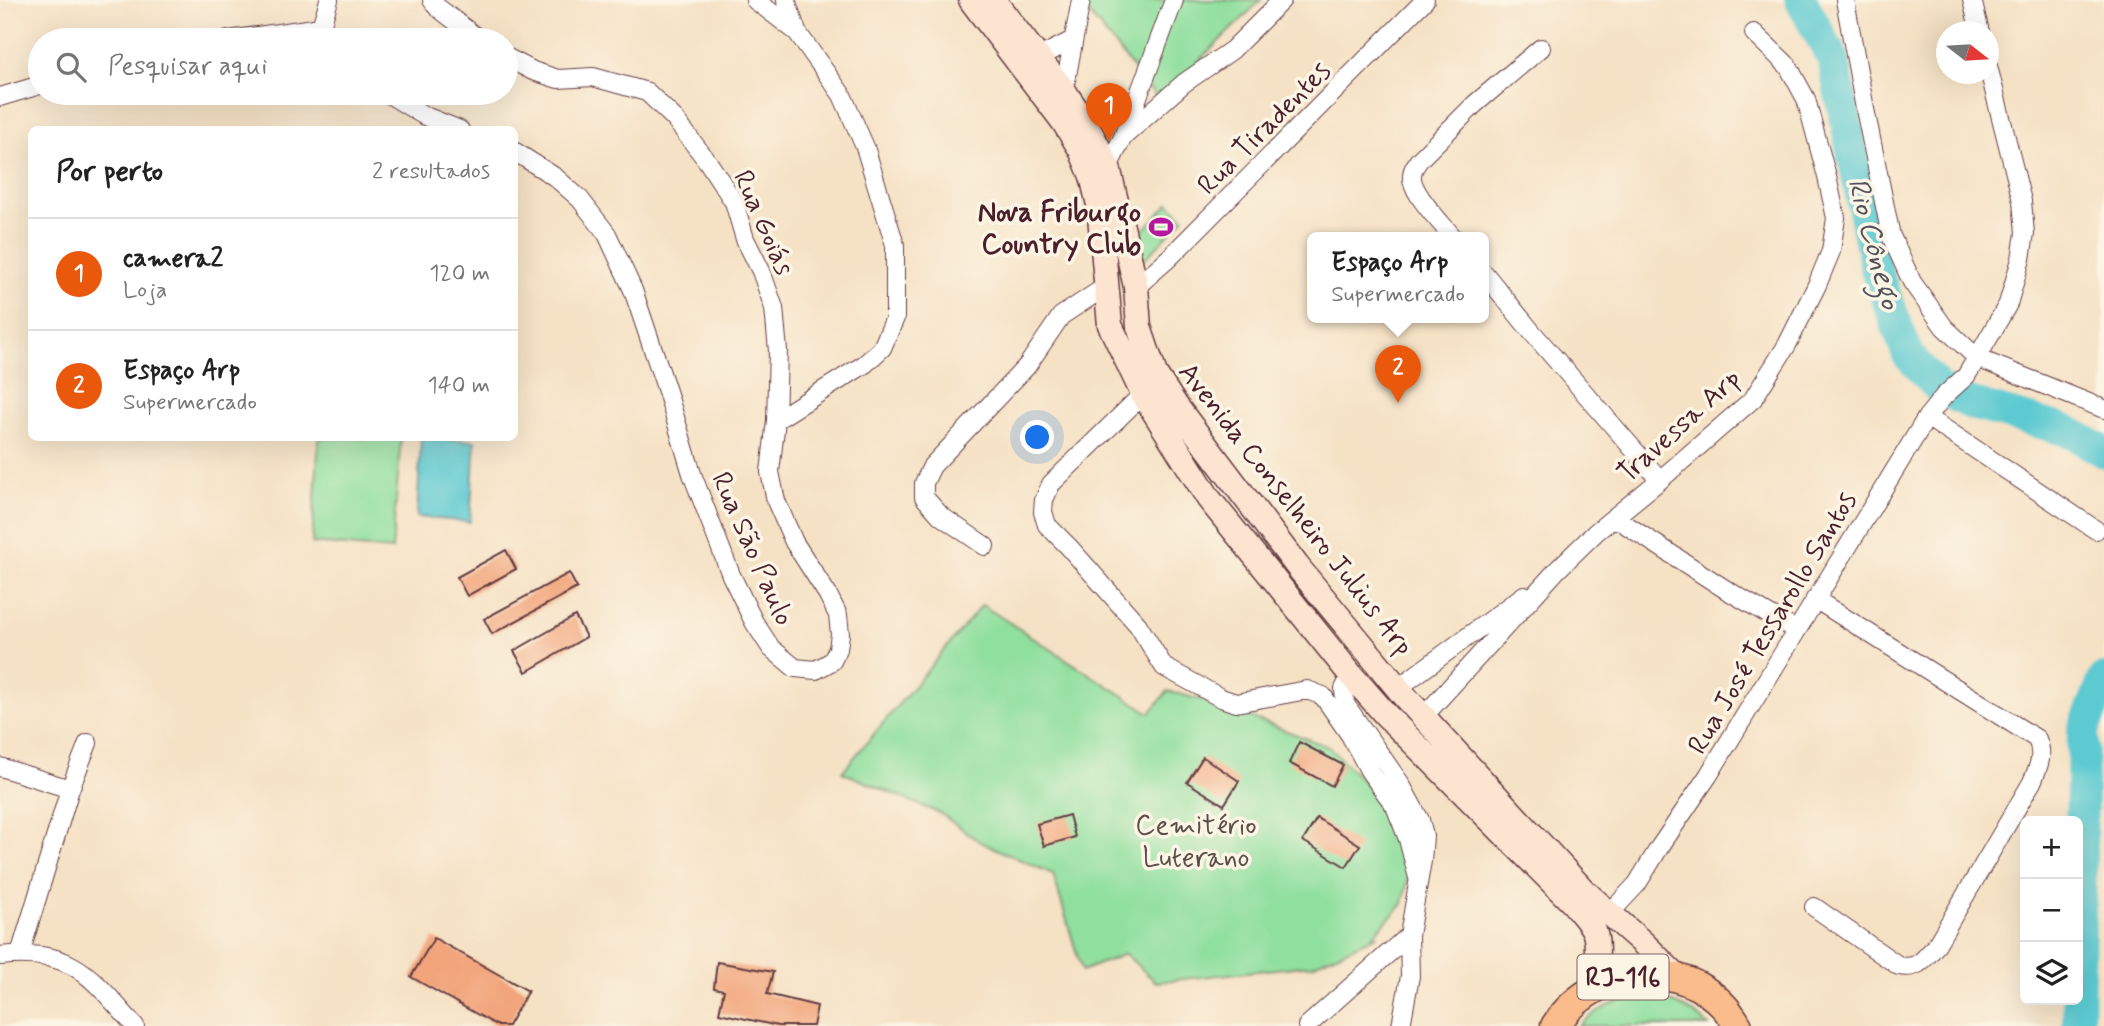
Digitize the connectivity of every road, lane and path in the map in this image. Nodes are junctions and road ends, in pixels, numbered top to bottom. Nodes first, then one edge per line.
1 (329, 0) edge
2 (432, 0) edge
3 (755, 0) edge
4 (786, 0) edge
5 (971, 0) edge
6 (993, 0) edge
7 (1081, 0) edge
8 (1174, 0) edge
9 (1282, 0) edge
10 (1425, 0) edge
11 (1845, 0) edge
12 (1972, 0) edge
13 (1977, 21) edge
14 (327, 28) edge
15 (464, 28) edge
16 (797, 32) junction
17 (1754, 33) dead end
18 (1073, 40) junction
19 (1541, 48) dead end
20 (1037, 58) junction
21 (518, 63) edge
22 (1993, 84) edge
23 (28, 89) edge
24 (1064, 91) junction
25 (0, 97) edge
26 (407, 105) edge
27 (450, 126) edge
28 (1123, 137) junction
29 (518, 154) edge
30 (1108, 167) junction
31 (1449, 232) edge
32 (1489, 279) edge
33 (1105, 287) junction
34 (1136, 288) junction
35 (1977, 358) junction
36 (1143, 394) junction
37 (2104, 409) edge
38 (1927, 417) junction
39 (776, 419) junction
40 (1660, 480) junction
41 (1614, 517) junction
42 (2096, 530) dead end
43 (985, 546) dead end
44 (1558, 569) junction
45 (1815, 599) junction
46 (1795, 630) junction
47 (1351, 675) junction
48 (1398, 688) junction
49 (1423, 717) junction
50 (88, 743) dead end
51 (0, 767) edge
52 (70, 789) junction
53 (1418, 878) junction
54 (1814, 907) dead end
55 (1609, 915) junction
56 (1409, 935) junction
57 (20, 954) junction
58 (0, 956) edge
59 (1679, 979) junction
60 (1592, 989) junction
61 (135, 1026) edge
62 (1307, 1026) edge
63 (1401, 1026) edge
64 (1555, 1026) edge
65 (1738, 1026) edge

1 - 14 street
2 - 15 street
3 - 16 street
4 - 16 street
5 - 33 main road, Avenida Conselheiro Julius Arp
6 - 20 main road, Avenida Conselheiro Julius Arp
7 - 18 street
8 - 28 street
9 - 28 street
10 - 34 street, Rua Tiradentes
11 - 35 street
12 - 13 street
16 - 39 street
17 - 40 street, Travessa Arp
18 - 20 street
18 - 24 street
19 - 31 street
20 - 24 main road, Avenida Conselheiro Julius Arp
21 - 39 street, Rua Goiás
22 - 35 street, Rua José Tessarollo Santos
23 - 25 street
24 - 30 main road, Avenida Conselheiro Julius Arp
26 - 27 street
28 - 30 street
29 - 39 street, Rua São Paulo
30 - 34 main road, Avenida Conselheiro Julius Arp
32 - 40 street
33 - 36 main road, Avenida Conselheiro Julius Arp
33 - 43 street
34 - 48 main road, Avenida Conselheiro Julius Arp
35 - 37 street
35 - 38 street, Rua José Tessarollo Santos
36 - 47 main road, Avenida Conselheiro Julius Arp
36 - 53 street
38 - 42 street
38 - 45 street, Rua José Tessarollo Santos
40 - 41 street, Travessa Arp
41 - 44 street, Travessa Arp
41 - 46 street
44 - 48 street, Travessa Arp
44 - 49 street, Travessa Arp
45 - 46 street, Rua José Tessarollo Santos
45 - 54 street
46 - 55 street, Rua José Tessarollo Santos
47 - 53 street
47 - 60 main road, Avenida Conselheiro Julius Arp
48 - 49 main road, Avenida Conselheiro Julius Arp
49 - 55 main road, Avenida Conselheiro Julius Arp
50 - 52 street
51 - 52 street
52 - 57 street
53 - 56 street
55 - 59 main road, Avenida Conselheiro Julius Arp
56 - 62 street
56 - 63 street
57 - 58 street
57 - 61 street
59 - 60 main road, RJ-116
59 - 65 main road, RJ-116
60 - 64 main road, RJ-116

